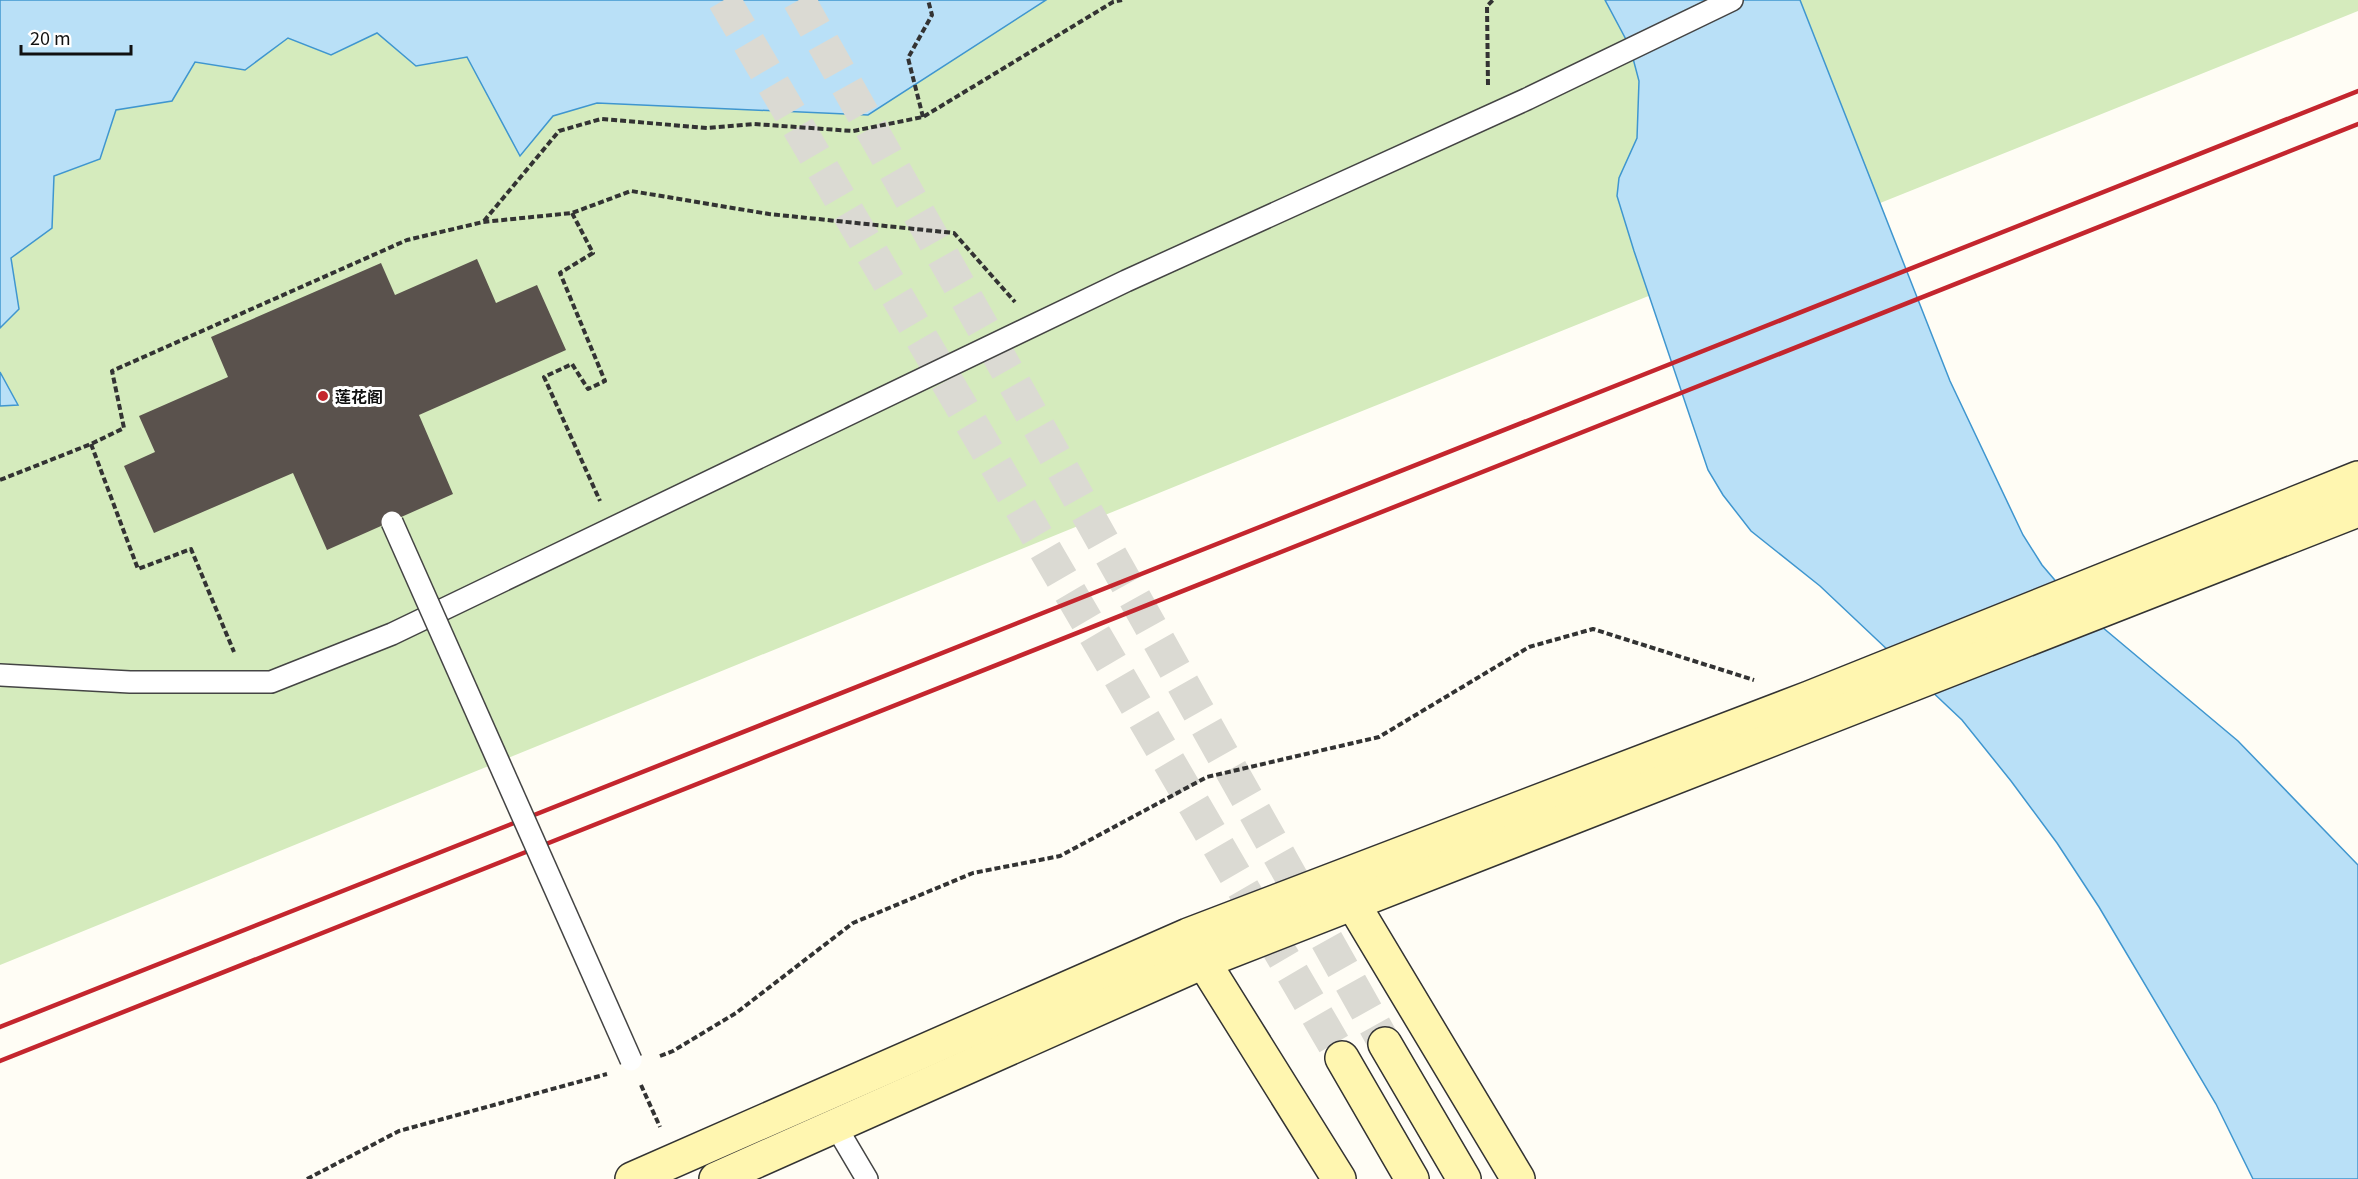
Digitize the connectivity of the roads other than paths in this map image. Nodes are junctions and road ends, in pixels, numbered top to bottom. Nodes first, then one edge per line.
1 (1732, 0) edge
2 (2358, 478) edge
3 (2358, 510) edge
4 (392, 522) dead end
5 (2110, 592) junction
6 (0, 675) edge
7 (1889, 680) junction
8 (1346, 891) junction
9 (1196, 949) junction
10 (1385, 1044) tunnel mouth
11 (1342, 1058) tunnel mouth
12 (633, 1063) road end
13 (835, 1125) junction
14 (632, 1179) edge
15 (716, 1179) edge
16 (867, 1179) edge
17 (1340, 1179) edge
18 (1413, 1179) edge
19 (1464, 1179) edge
20 (1518, 1179) edge

1 - 6 lane
2 - 5 main road
3 - 5 main road
4 - 12 lane, bridge
5 - 7 main road
7 - 8 main road
7 - 8 main road
8 - 9 main road
8 - 20 main road
9 - 13 main road
9 - 14 main road
9 - 17 main road
10 - 19 main road
11 - 18 main road
13 - 15 main road
13 - 16 lane

